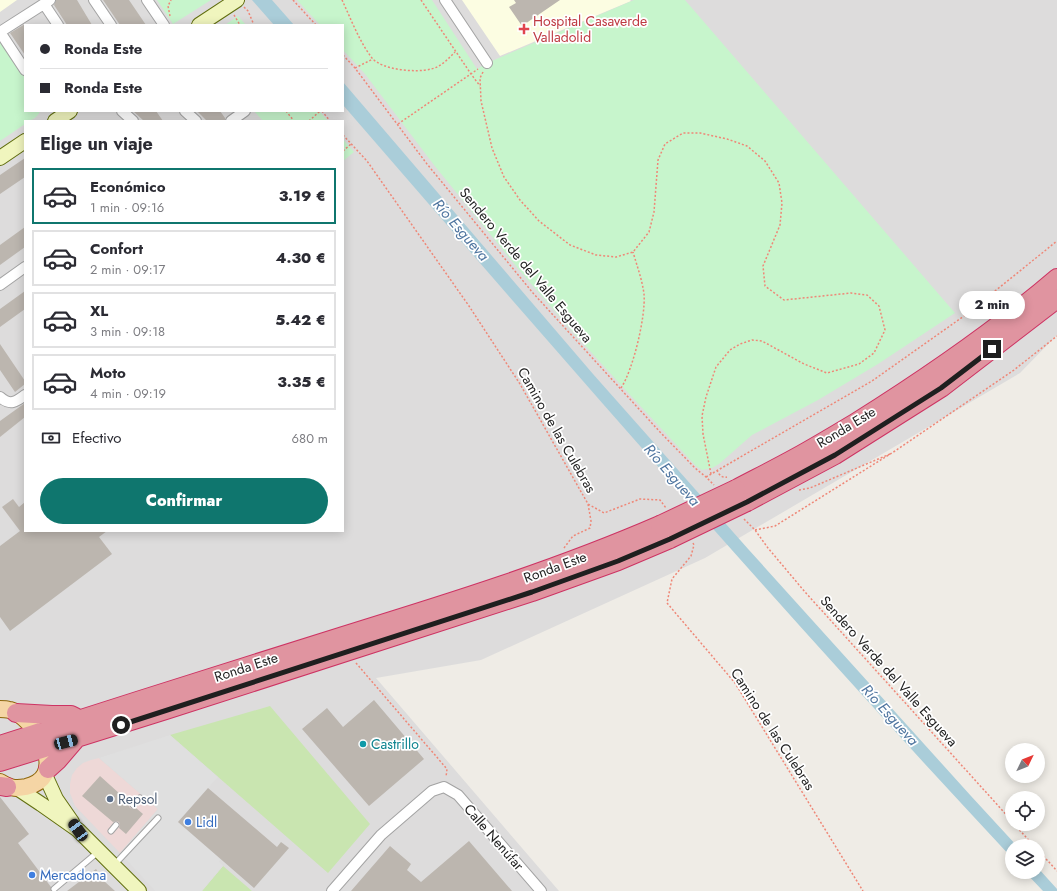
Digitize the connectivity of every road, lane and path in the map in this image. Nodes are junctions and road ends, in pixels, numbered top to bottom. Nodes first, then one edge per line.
1 (94, 0) edge
2 (147, 0) edge
3 (170, 0) edge
4 (292, 0) edge
5 (342, 0) edge
6 (420, 0) edge
7 (445, 0) edge
8 (47, 2) edge
9 (240, 3) edge
10 (168, 23) edge
11 (58, 24) edge
12 (110, 24) edge
13 (201, 24) edge
14 (254, 24) edge
15 (315, 24) edge
16 (455, 52) junction
17 (344, 56) edge
18 (373, 59) junction
19 (487, 63) junction
20 (24, 68) edge
21 (356, 68) junction
22 (471, 74) junction
23 (480, 86) junction
24 (67, 112) edge
25 (123, 112) edge
26 (186, 112) edge
27 (244, 112) edge
28 (287, 112) edge
29 (320, 112) edge
30 (322, 112) edge
31 (54, 117) edge
32 (132, 120) edge
33 (195, 120) edge
34 (232, 120) edge
35 (293, 120) edge
36 (310, 120) edge
37 (329, 120) edge
38 (398, 124) junction
39 (344, 136) edge
40 (348, 140) junction
41 (344, 141) edge
42 (24, 142) edge
43 (352, 144) junction
44 (344, 149) edge
45 (0, 158) edge
46 (1057, 241) edge
47 (633, 252) junction
48 (24, 268) edge
49 (1057, 278) edge
50 (0, 285) edge
51 (1057, 299) edge
52 (1057, 336) edge
53 (620, 388) junction
54 (24, 396) edge
55 (0, 397) edge
56 (895, 451) junction
57 (711, 474) junction
58 (796, 491) dead end
59 (742, 496) junction
60 (588, 504) junction
61 (666, 525) junction
62 (690, 539) dead end
63 (564, 548) dead end
64 (355, 663) dead end
65 (6, 709) edge
66 (82, 719) junction
67 (76, 739) junction
68 (41, 741) junction
69 (0, 745) edge
70 (0, 762) edge
71 (46, 772) junction
72 (6, 786) edge
73 (444, 787) junction
74 (140, 798) dead end
75 (133, 805) dead end
76 (1005, 814) edge
77 (158, 818) dead end
78 (116, 825) dead end
79 (78, 830) junction
80 (111, 831) dead end
81 (1020, 831) edge
82 (1028, 839) edge
83 (99, 852) junction
84 (1045, 858) edge
85 (114, 866) junction
86 (1057, 871) edge
87 (54, 889) dead end
88 (139, 891) edge
89 (332, 891) edge
90 (541, 891) edge
91 (863, 891) edge

1 - 12 street
2 - 10 street
3 - 10 path
4 - 15 path
5 - 18 path
6 - 16 path
7 - 19 street
8 - 11 street
8 - 20 street
9 - 13 street
9 - 14 path
16 - 18 path
16 - 22 path
17 - 21 path, Sendero Verde del Valle Esgueva
18 - 21 path
19 - 22 path
19 - 23 path
21 - 38 path, Sendero Verde del Valle Esgueva
22 - 23 path
22 - 38 path
23 - 47 path
24 - 31 street
25 - 32 street
26 - 33 street
27 - 34 street
28 - 35 path
29 - 36 path
30 - 37 path
38 - 53 path, Sendero Verde del Valle Esgueva
39 - 40 path, Camino de las Culebras
40 - 41 path
40 - 43 path, Camino de las Culebras
42 - 45 street
43 - 44 path
43 - 60 path, Camino de las Culebras
46 - 57 path
47 - 53 path
47 - 57 path
48 - 50 street
49 - 59 highway, Ronda Este
51 - 59 highway, Ronda Este
52 - 56 path
53 - 57 path, Sendero Verde del Valle Esgueva
54 - 55 street
56 - 58 path
56 - 76 path, Sendero Verde del Valle Esgueva
59 - 61 highway, Ronda Este, bridge
60 - 61 path, Camino de las Culebras
60 - 63 path
61 - 66 highway, Ronda Este
61 - 67 highway, Ronda Este
62 - 91 path, Camino de las Culebras
64 - 73 path
65 - 66 highway
65 - 68 main road
66 - 68 highway, Ronda Este
67 - 68 highway, Ronda Este
67 - 71 highway
68 - 69 highway, Ronda Este
68 - 70 highway, Ronda Este
68 - 71 main road
71 - 72 main road
71 - 79 street
72 - 79 street
73 - 89 street
73 - 90 street, Calle Nenúfar
74 - 75 lane
77 - 85 lane
78 - 80 lane
79 - 83 street
81 - 82 path
83 - 85 street
83 - 87 lane
84 - 86 path
85 - 88 street

